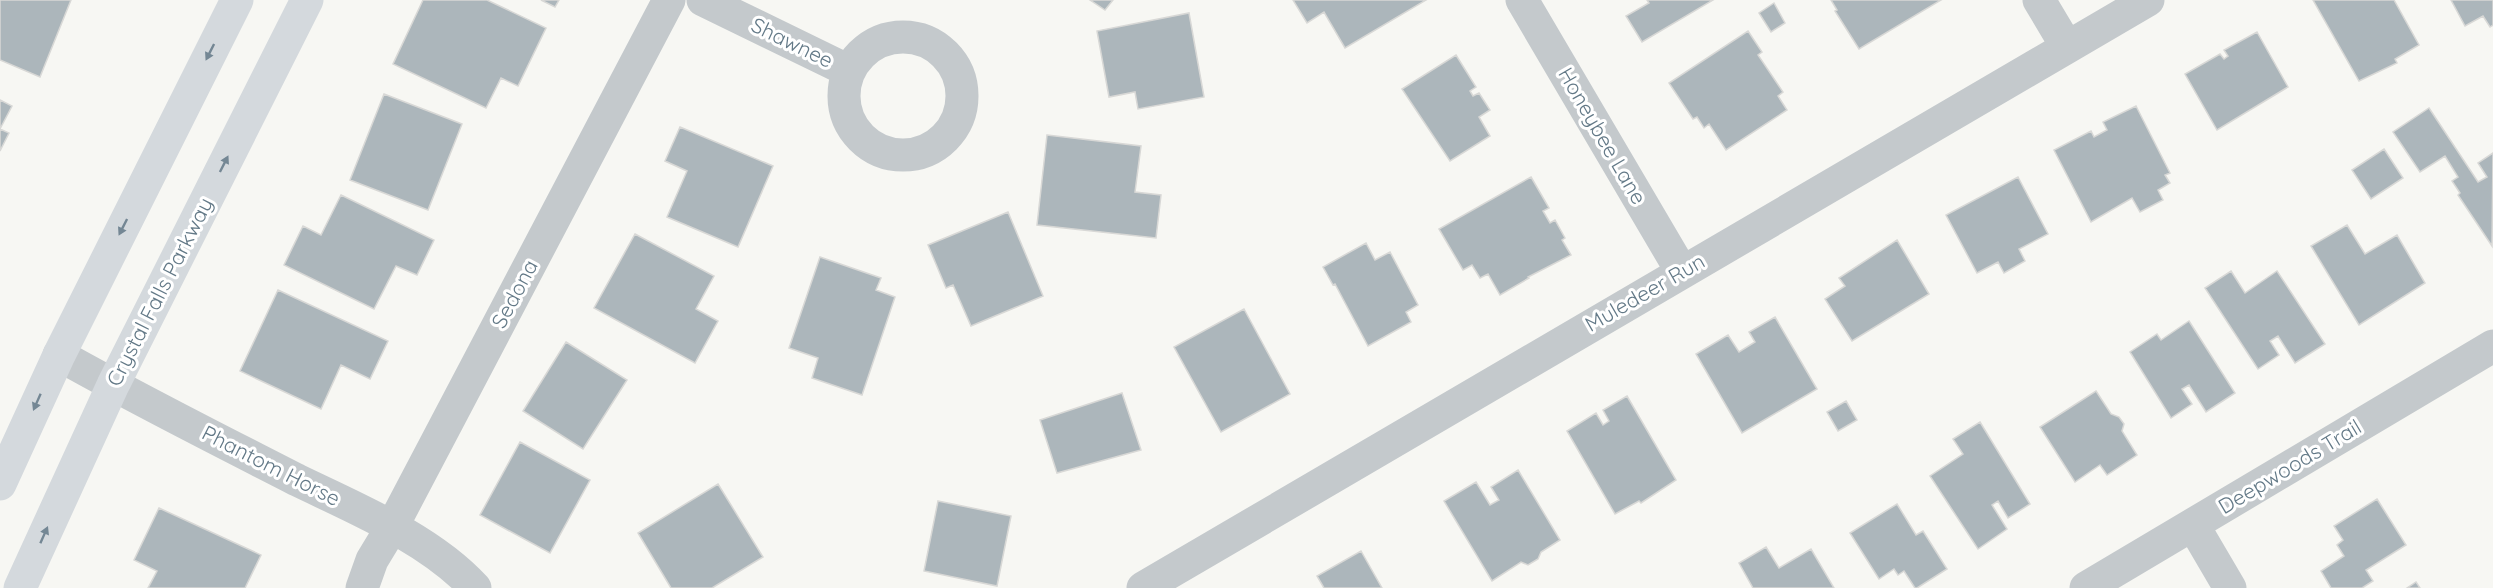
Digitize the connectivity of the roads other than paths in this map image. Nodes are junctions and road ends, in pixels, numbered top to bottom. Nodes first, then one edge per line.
1 (237, 0) edge
2 (307, 0) edge
3 (669, 0) edge
4 (703, 0) edge
5 (1522, 0) edge
6 (2039, 0) edge
7 (2148, 0) edge
8 (2067, 47) junction
9 (849, 71) dead end
10 (1682, 272) junction
11 (2493, 346) edge
12 (59, 355) junction
13 (113, 385) junction
14 (0, 484) edge
15 (2193, 525) junction
16 (392, 527) junction
17 (20, 588) edge
18 (362, 588) edge
19 (475, 588) edge
20 (1143, 588) edge
21 (2086, 588) edge
22 (2230, 588) edge

1 -> 12 main road
13 -> 2 main road, Crystal Falls Parkway
3 - 16 street, Sedona
4 - 9 street, Shawnee
5 - 10 street, Honeybee Lane
6 - 8 street
7 - 8 street, Muledeer Run
8 - 10 street, Muledeer Run
10 - 20 street, Muledeer Run
11 - 15 street, Deepwoods Trail
12 - 13 street, Phantom Horse
12 -> 14 main road
13 - 16 street, Phantom Horse
17 -> 13 main road, Crystal Falls Parkway
15 - 21 street, Deepwoods Trail
15 - 22 street
16 - 18 street, Sedona
16 - 19 street, Phantom Horse

